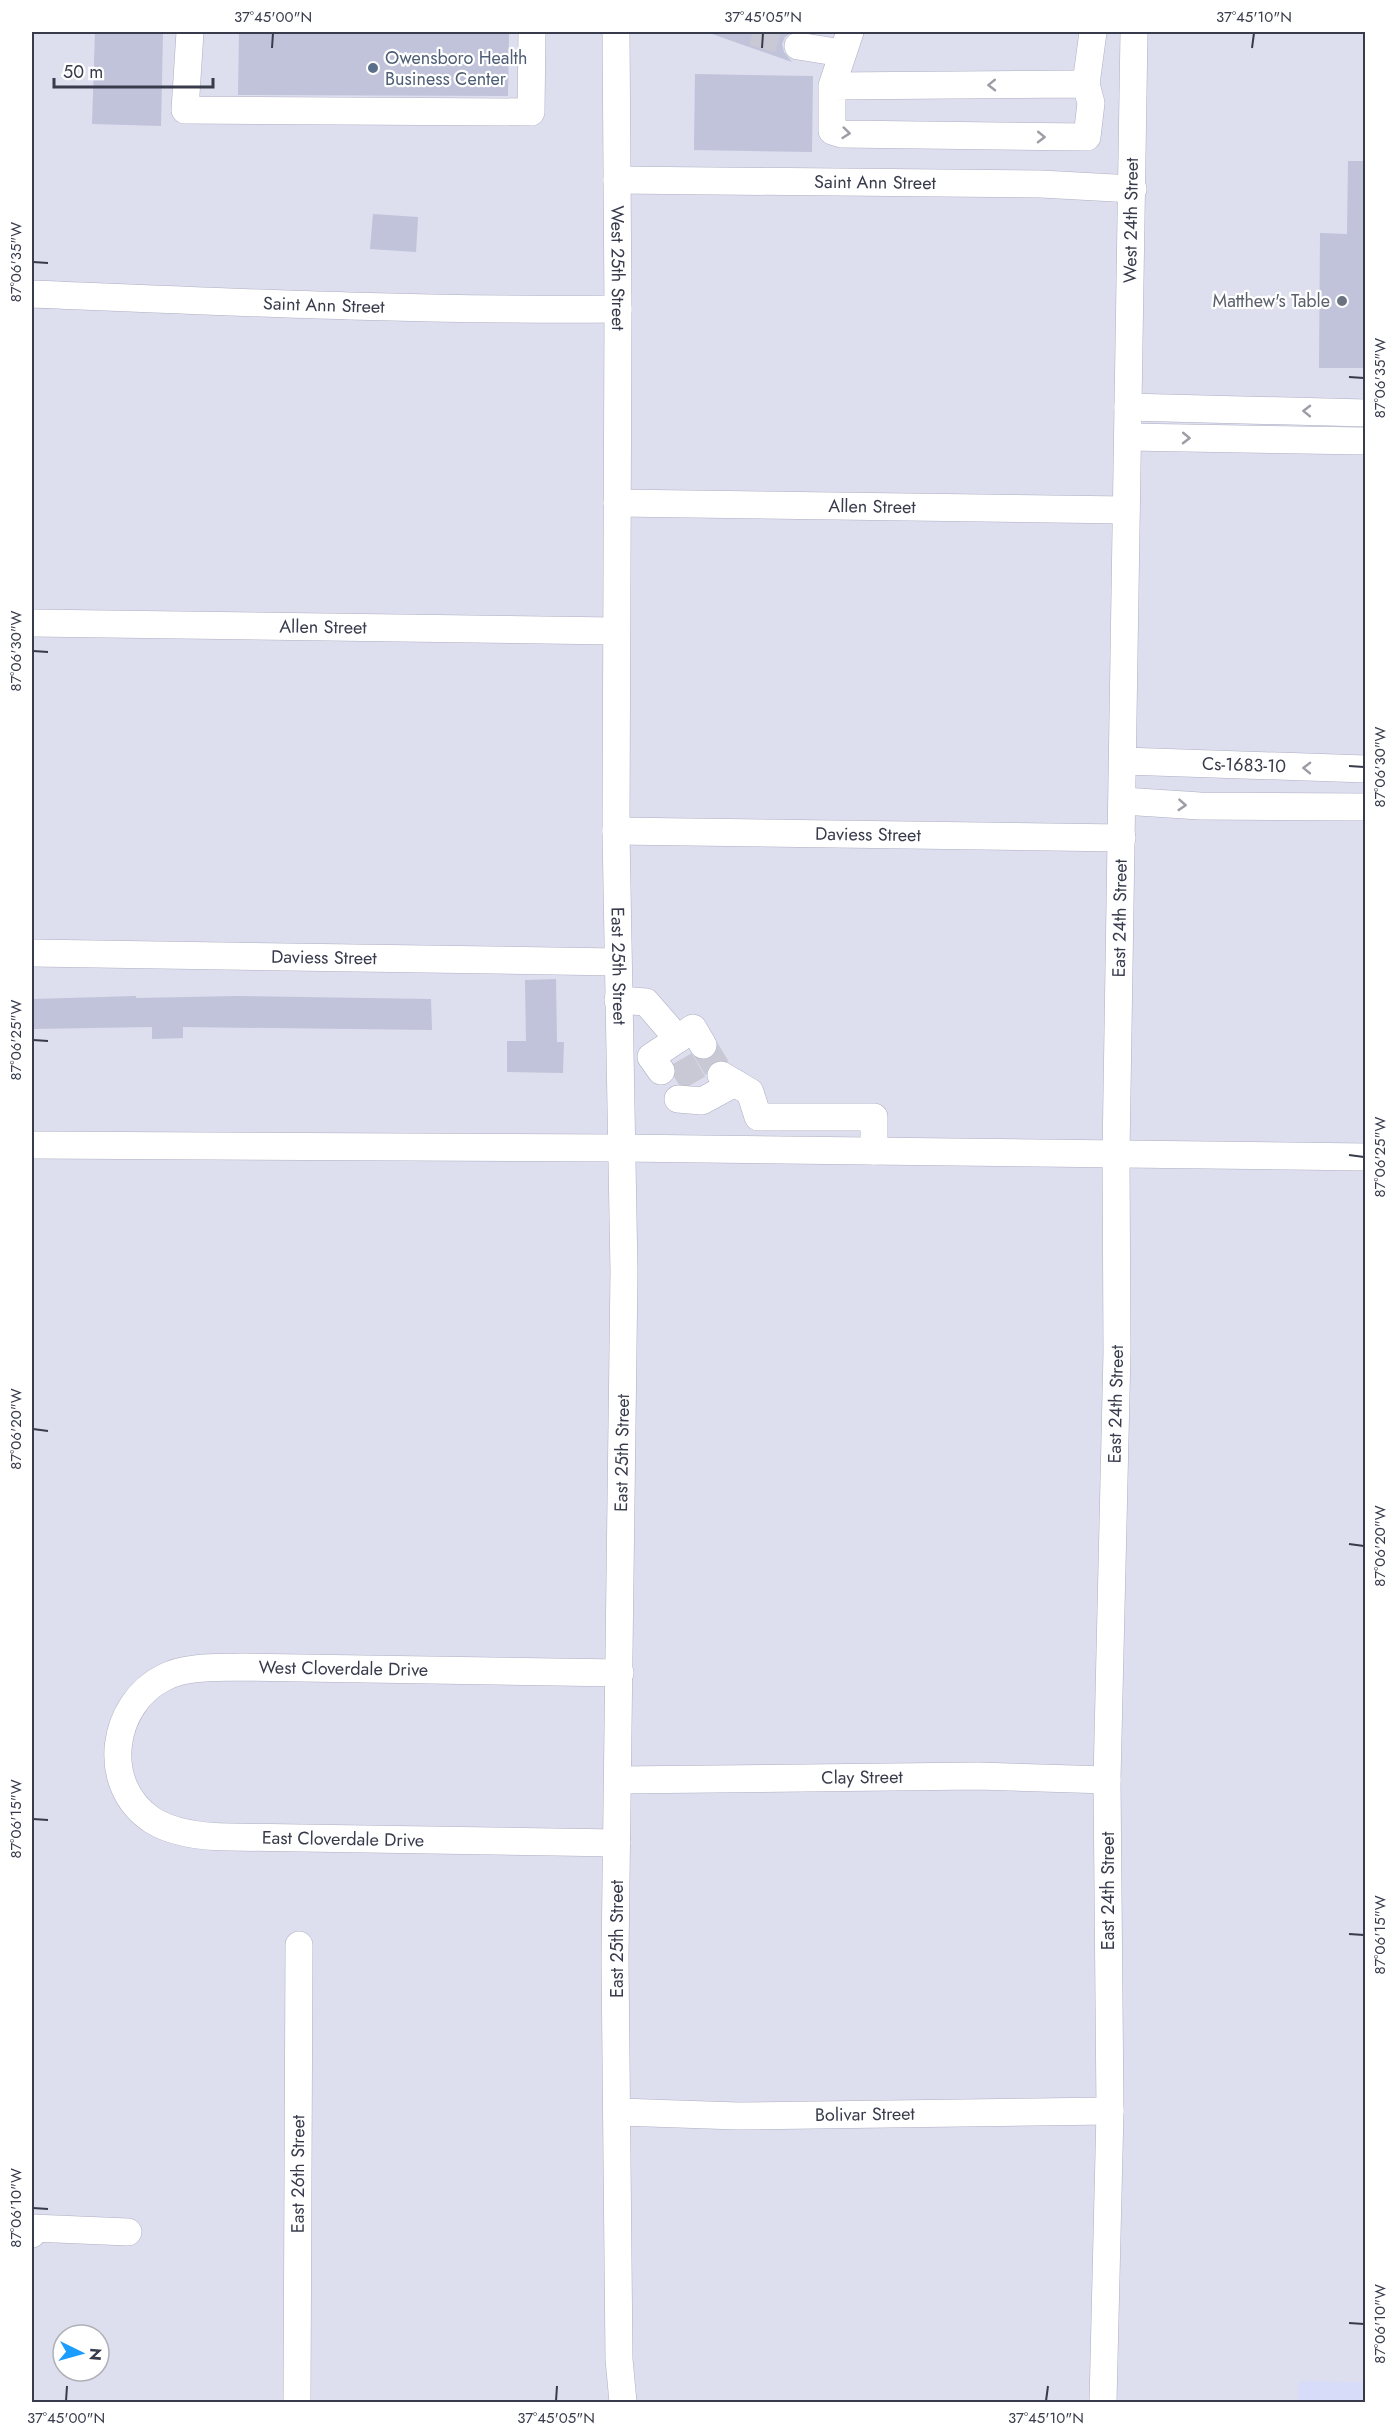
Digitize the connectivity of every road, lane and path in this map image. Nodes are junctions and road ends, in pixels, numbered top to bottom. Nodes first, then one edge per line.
1 (190, 32) edge
2 (532, 32) edge
3 (616, 32) edge
4 (1093, 32) edge
5 (1134, 32) edge
6 (846, 42) edge
7 (787, 43) tunnel mouth
8 (1086, 84) junction
9 (832, 86) junction
10 (617, 180) junction
11 (1133, 189) junction
12 (32, 294) edge
13 (618, 309) junction
14 (1128, 407) junction
15 (1365, 413) edge
16 (1128, 437) junction
17 (1365, 441) edge
18 (617, 503) junction
19 (1126, 510) junction
20 (32, 623) edge
21 (614, 631) junction
22 (1124, 761) junction
23 (1365, 769) edge
24 (1123, 801) junction
25 (1365, 807) edge
26 (616, 831) junction
27 (1122, 838) junction
28 (32, 953) edge
29 (617, 962) junction
30 (618, 1000) junction
31 (678, 1051) tunnel mouth
32 (709, 1088) dead end
33 (32, 1145) edge
34 (621, 1148) junction
35 (874, 1151) junction
36 (1116, 1154) junction
37 (1365, 1156) edge
38 (620, 1673) junction
39 (116, 1752) joint
40 (618, 1780) junction
41 (1107, 1780) junction
42 (617, 1843) junction
43 (299, 1945) dead end
44 (1110, 2111) junction
45 (619, 2112) junction
46 (128, 2232) dead end
47 (32, 2234) edge
48 (297, 2403) edge
49 (623, 2403) edge
50 (1103, 2403) edge

1 - 2 street
3 - 10 street, West 25th Street
4 - 8 street
5 - 11 street, West 24th Street
6 - 7 street
6 - 9 street
8 -> 9 street
9 -> 8 street
10 - 11 street, Saint Ann Street
10 - 13 street, West 25th Street
11 - 14 street, West 24th Street
12 - 13 street, Saint Ann Street
13 - 18 street, West 25th Street
15 -> 14 street
14 - 16 street, East 24th Street
16 -> 17 street
16 - 19 street, East 24th Street
18 - 19 street, Allen Street
18 - 21 street, East 25th Street
19 - 22 street, East 24th Street
20 - 21 street, Allen Street
21 - 26 street, East 25th Street
23 -> 22 street, Cs-1683-10
22 - 24 street, East 24th Street
24 -> 25 street
24 - 27 street, East 24th Street
26 - 27 street, Daviess Street
26 - 29 street, East 25th Street
27 - 36 street, East 24th Street
28 - 29 street, Daviess Street
29 - 30 street, East 25th Street
30 - 31 street
30 - 34 street, East 25th Street
32 - 35 street
33 - 34 street
34 - 35 street
34 - 38 street, East 25th Street
35 - 36 street
36 - 37 street
36 - 41 street, East 24th Street
38 - 39 street, West Cloverdale Drive
38 - 40 street, East 25th Street
39 - 42 street, East Cloverdale Drive
40 - 41 street, Clay Street
40 - 42 street, East 25th Street
41 - 44 street, East 24th Street
42 - 45 street, East 25th Street
43 - 48 street, East 26th Street
44 - 45 street, Bolivar Street
44 - 50 street, East 24th Street
45 - 49 street, East 25th Street
46 - 47 street

